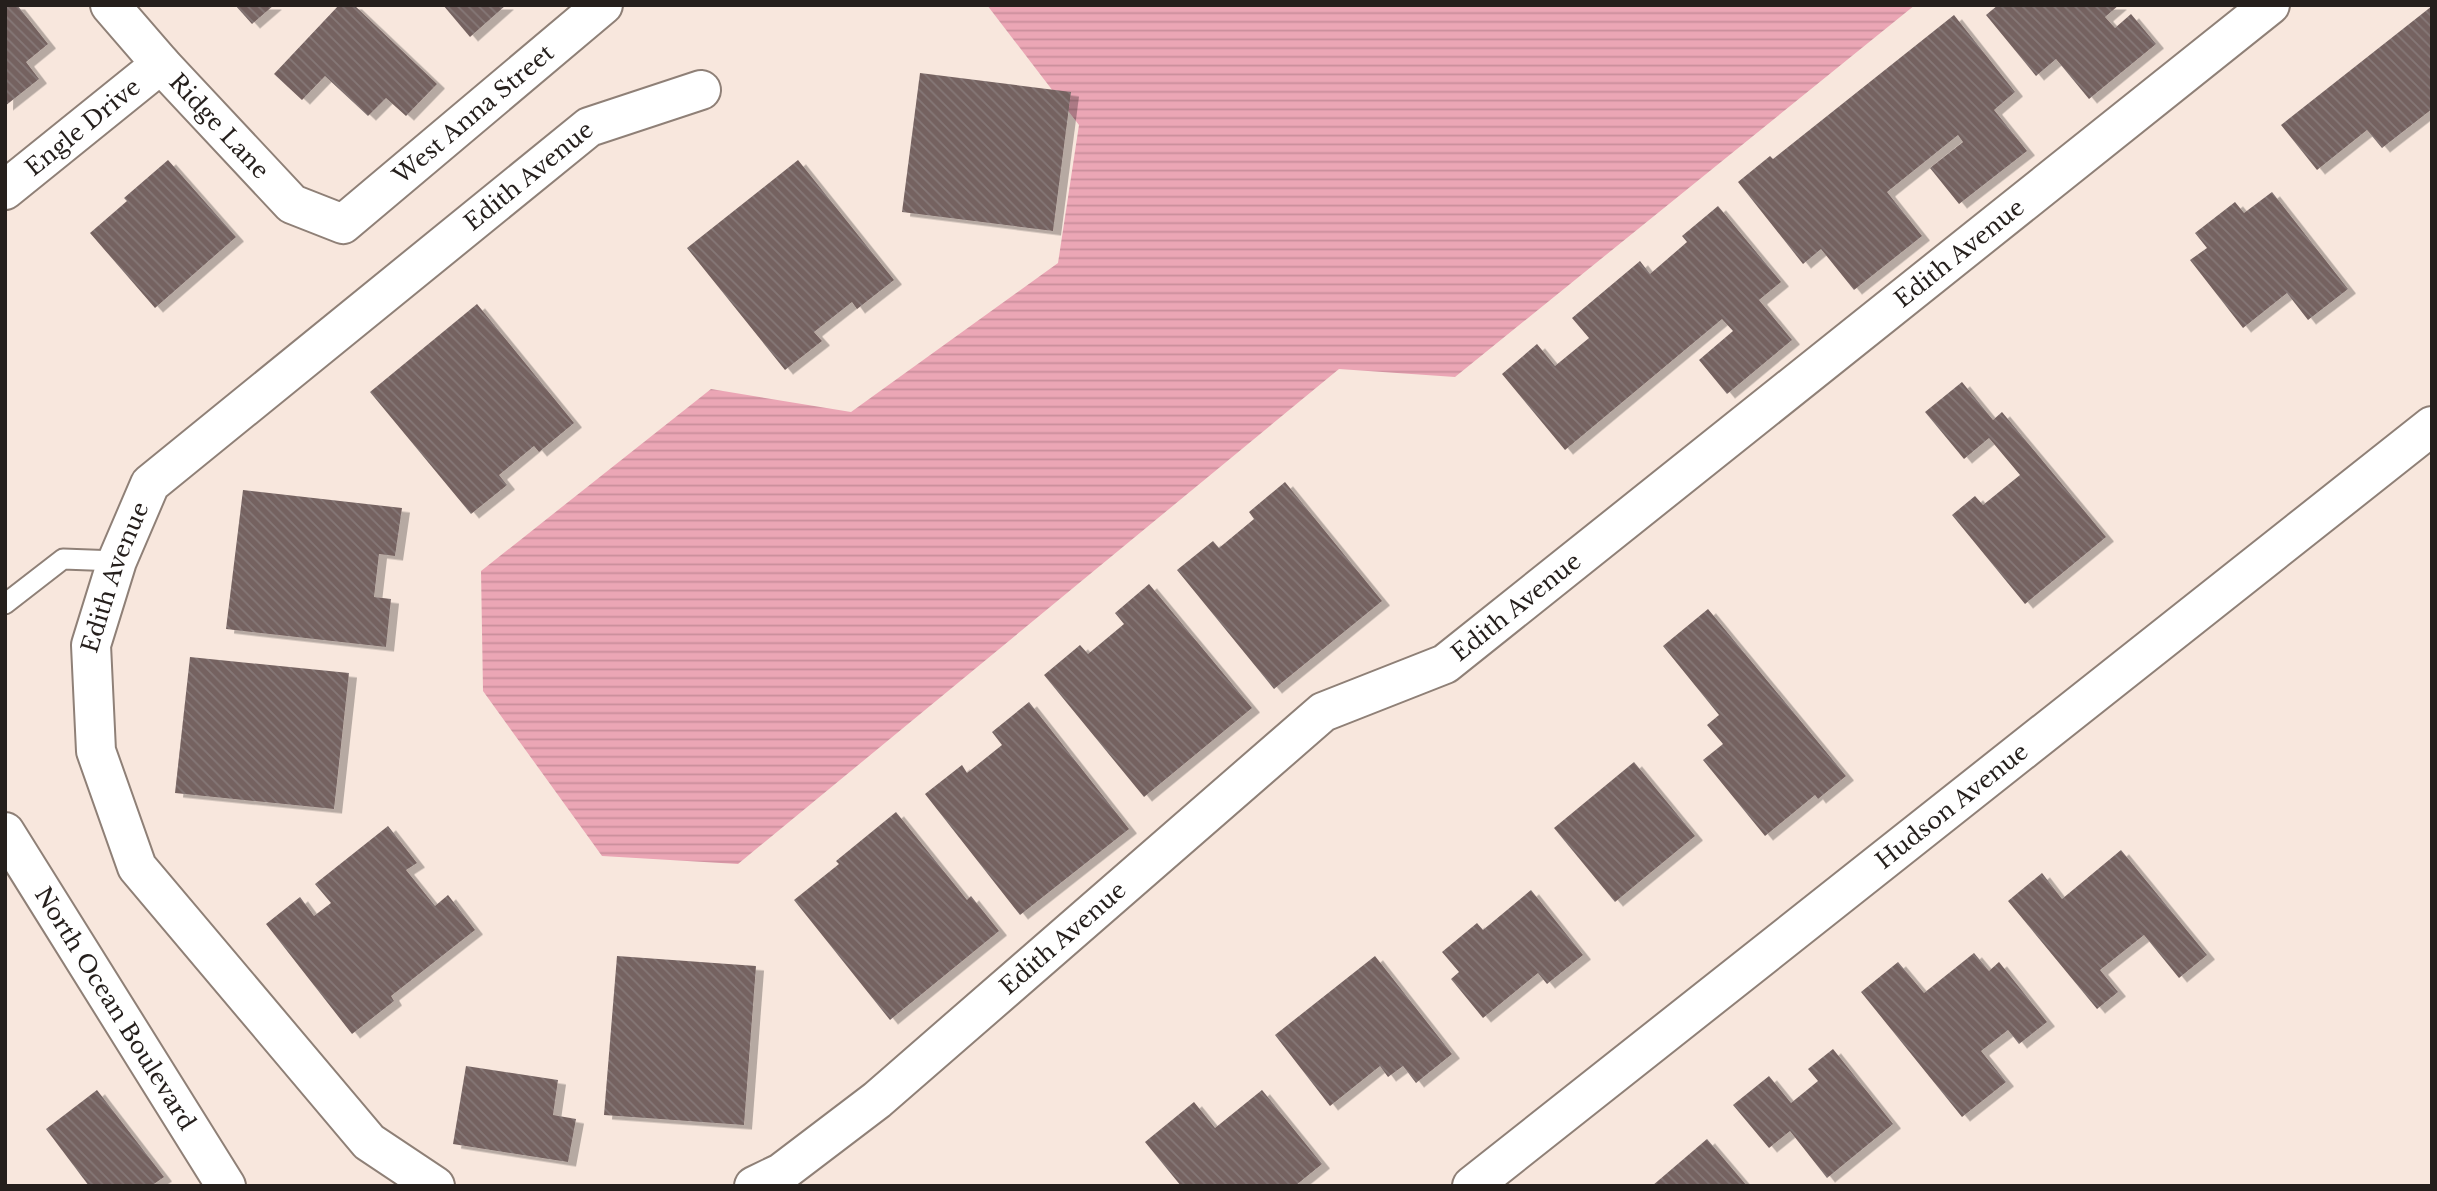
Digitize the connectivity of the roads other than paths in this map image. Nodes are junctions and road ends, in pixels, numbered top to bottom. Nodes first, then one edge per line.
1 (110, 5) edge
2 (603, 5) edge
3 (2270, 5) edge
4 (161, 64) junction
5 (701, 90) dead end
6 (5, 190) edge
7 (343, 224) joint
8 (2432, 426) edge
9 (117, 561) junction
10 (5, 604) edge
11 (5, 832) edge
12 (226, 1186) edge
13 (435, 1186) edge
14 (754, 1186) edge
15 (1472, 1186) edge

1 - 4 street, Ridge Lane
2 - 7 street, West Anna Street
3 - 14 street, Edith Avenue
4 - 6 street, Engle Drive
4 - 7 street, Ridge Lane
5 - 9 street, Edith Avenue
8 - 15 street, Hudson Avenue
9 - 10 lane
9 - 13 street, Edith Avenue
11 - 12 street, North Ocean Boulevard

